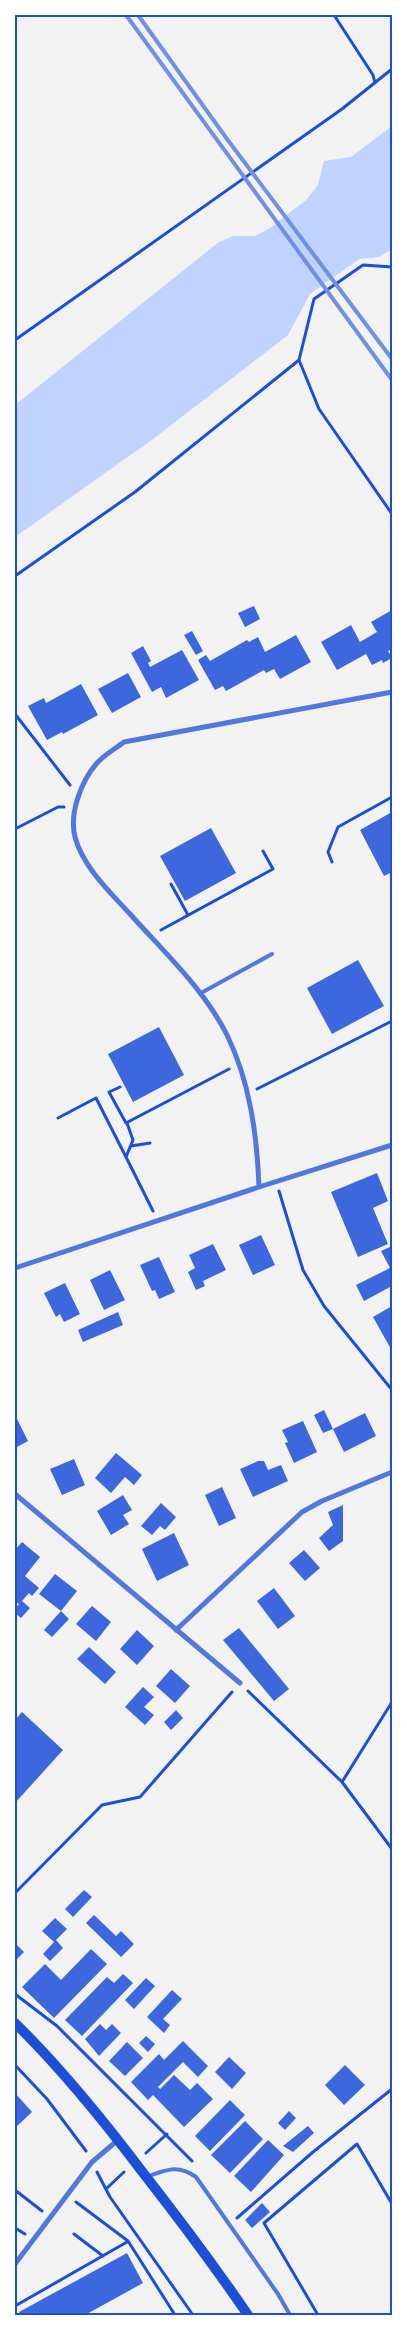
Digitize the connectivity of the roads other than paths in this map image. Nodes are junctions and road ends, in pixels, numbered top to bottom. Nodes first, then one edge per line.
1 (392, 692) edge
2 (272, 954) dead end
3 (201, 993) junction
4 (392, 1145) edge
5 (259, 1186) junction
6 (15, 1268) edge
7 (392, 1472) edge
8 (15, 1494) edge
9 (176, 1630) junction
10 (240, 1683) road end
11 (15, 2023) edge
12 (118, 2140) junction
13 (146, 2177) junction
14 (15, 2264) edge
15 (248, 2315) edge
16 (290, 2315) edge

1 - 3 street
2 - 3 lane
3 - 5 street
4 - 5 street
5 - 6 street
7 - 9 street
8 - 9 street
9 - 10 street
11 - 12 main road
12 - 13 main road
12 - 14 street
13 - 15 main road
13 - 16 lane

